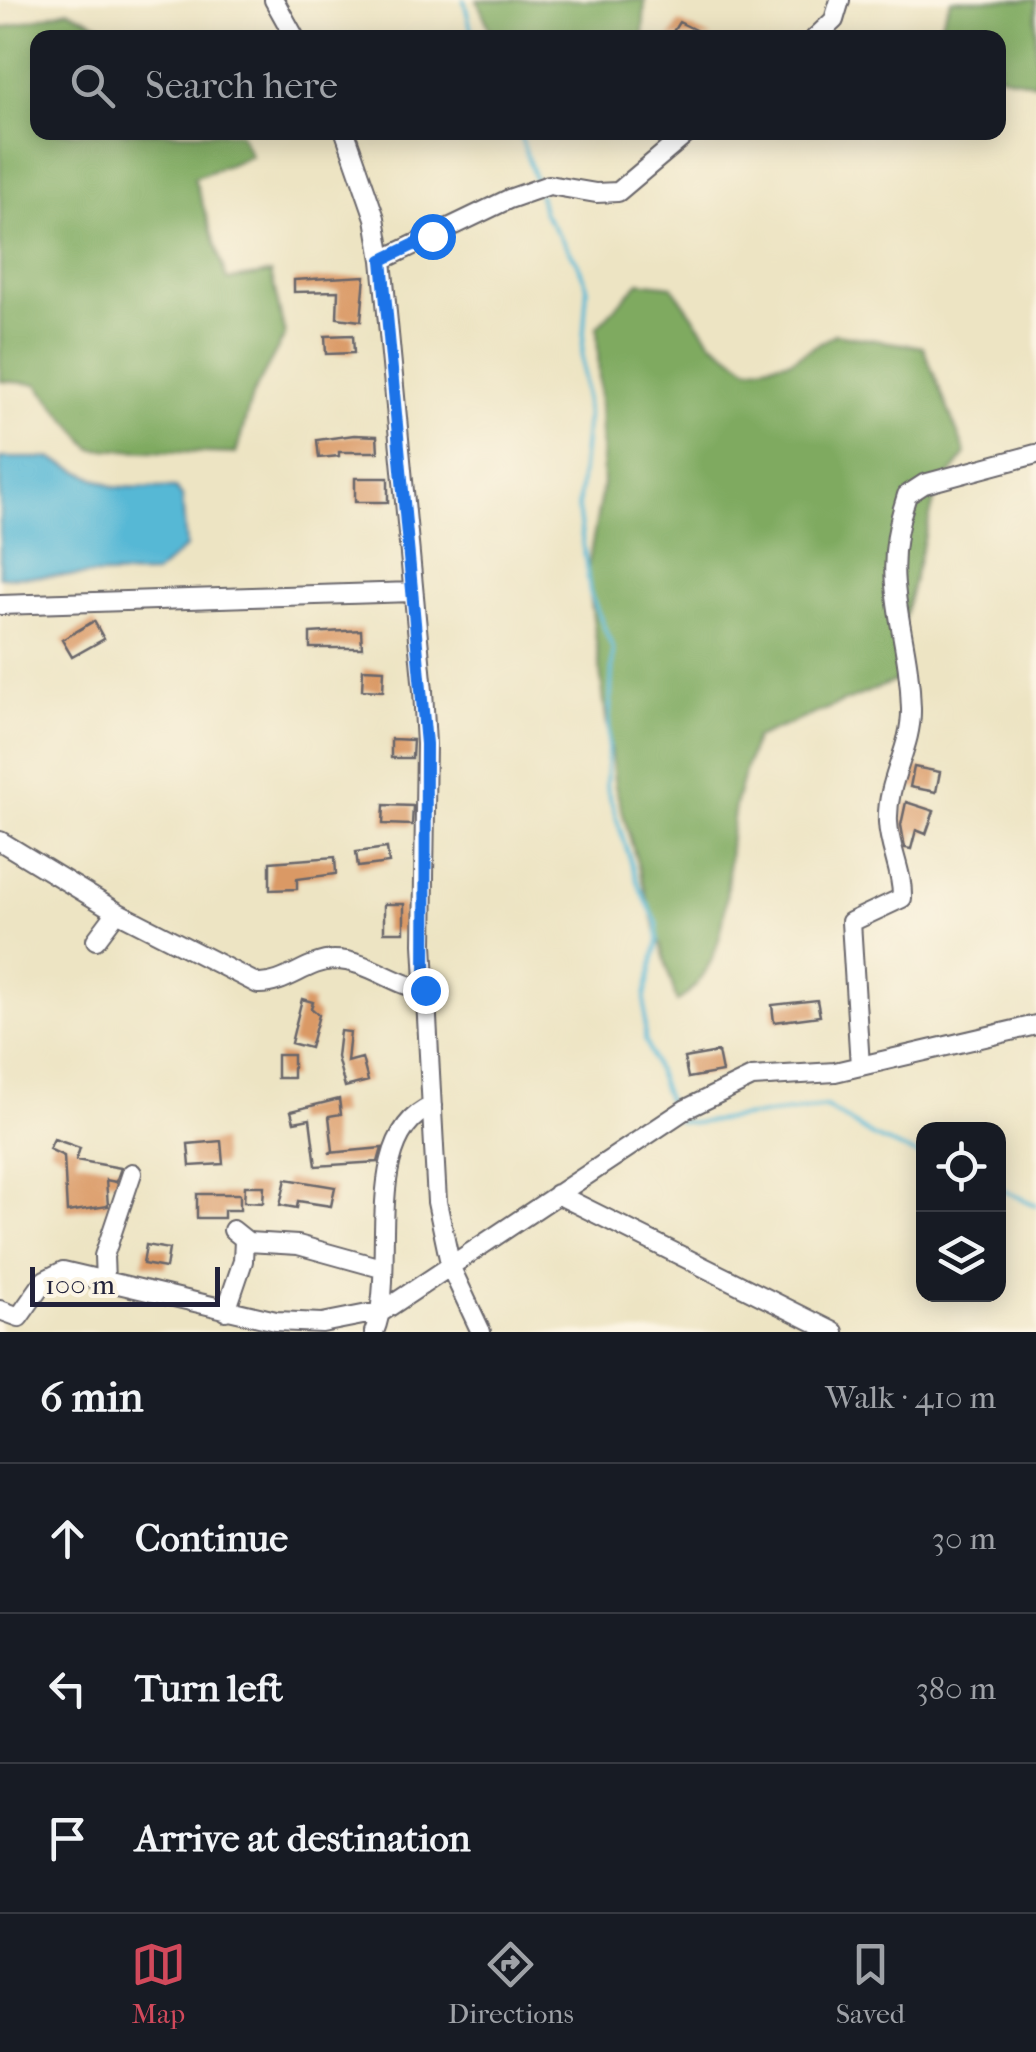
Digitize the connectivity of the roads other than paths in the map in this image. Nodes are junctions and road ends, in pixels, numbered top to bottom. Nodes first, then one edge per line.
1 (274, 0) edge
2 (840, 0) edge
3 (291, 30) edge
4 (823, 30) edge
5 (348, 140) edge
6 (679, 140) edge
7 (382, 260) junction
8 (1036, 454) edge
9 (413, 592) junction
10 (0, 605) edge
11 (0, 841) edge
12 (117, 912) junction
13 (96, 940) dead end
14 (425, 990) junction
15 (1036, 1025) edge
16 (860, 1066) junction
17 (432, 1106) junction
18 (132, 1173) dead end
19 (557, 1194) junction
20 (381, 1268) junction
21 (452, 1268) junction
22 (105, 1281) junction
23 (0, 1310) edge
24 (226, 1310) junction
25 (383, 1311) junction
26 (374, 1332) edge
27 (481, 1332) edge
28 (834, 1332) edge

1 - 3 street
2 - 4 street
5 - 7 street
6 - 7 street
7 - 9 street
8 - 16 street
9 - 10 street
9 - 14 street
11 - 12 street
12 - 13 street
12 - 14 street
14 - 17 street
15 - 16 street
16 - 19 street
17 - 20 street
17 - 21 street
18 - 22 street
19 - 21 street
19 - 28 street
20 - 24 street
20 - 25 street
21 - 25 street
21 - 27 street
22 - 23 street
22 - 24 street
24 - 25 street
25 - 26 street

